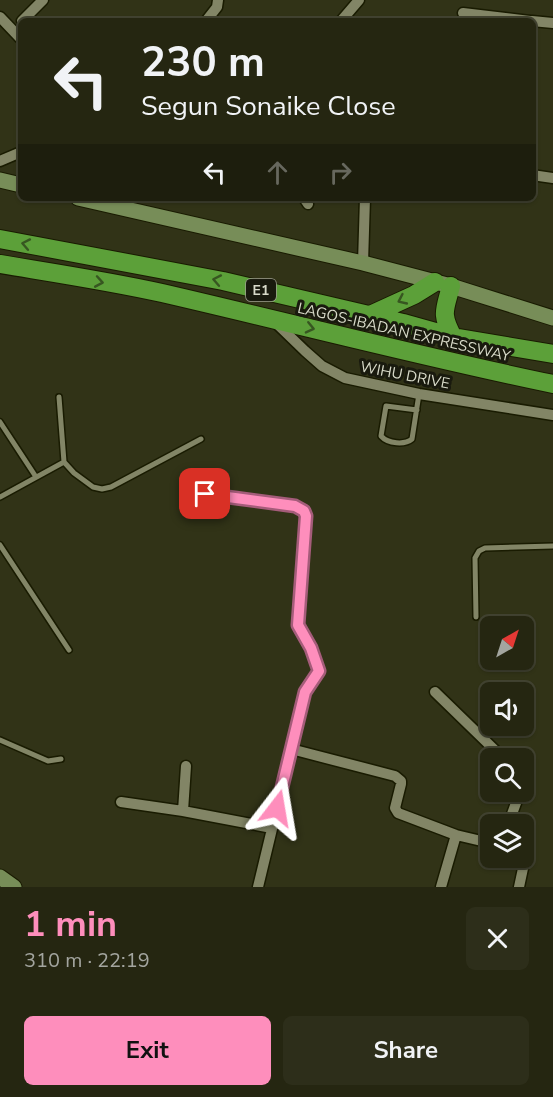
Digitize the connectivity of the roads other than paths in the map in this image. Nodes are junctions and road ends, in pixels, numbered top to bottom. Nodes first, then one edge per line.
1 (43, 0) edge
2 (218, 0) edge
3 (359, 0) edge
4 (463, 14) dead end
5 (0, 17) edge
6 (24, 18) edge
7 (208, 18) edge
8 (344, 18) edge
9 (498, 18) edge
10 (536, 21) edge
11 (553, 23) edge
12 (18, 24) edge
13 (12, 30) junction
14 (18, 36) edge
15 (18, 153) edge
16 (0, 161) edge
17 (536, 176) edge
18 (553, 178) edge
19 (0, 180) edge
20 (18, 184) edge
21 (91, 201) edge
22 (364, 201) edge
23 (0, 239) edge
24 (363, 263) junction
25 (0, 264) edge
26 (443, 284) junction
27 (368, 316) junction
28 (553, 318) edge
29 (273, 319) junction
30 (453, 337) junction
31 (553, 354) edge
32 (553, 384) edge
33 (419, 394) junction
34 (59, 397) dead end
35 (417, 410) junction
36 (553, 415) edge
37 (0, 422) edge
38 (201, 440) dead end
39 (64, 462) junction
40 (36, 477) junction
41 (205, 494) dead end
42 (0, 497) edge
43 (0, 545) edge
44 (553, 546) edge
45 (476, 617) dead end
46 (69, 650) dead end
47 (435, 692) dead end
48 (0, 740) edge
49 (493, 748) edge
50 (291, 749) junction
51 (61, 759) dead end
52 (186, 766) dead end
53 (121, 802) dead end
54 (183, 811) junction
55 (272, 828) junction
56 (456, 835) junction
57 (480, 841) edge
58 (523, 868) edge
59 (0, 877) edge
60 (14, 887) edge
61 (258, 887) edge
62 (441, 887) edge
63 (519, 887) edge

1 - 6 street
2 - 7 street
3 - 8 street
4 - 9 street
5 - 13 street
10 - 11 street
12 - 13 street
13 - 14 street
15 - 16 street
17 - 18 street
19 - 20 main road
21 - 24 main road
22 - 24 street
27 -> 23 highway, LAGOS-IBADAN EXPRESSWAY / E1
24 - 26 main road
25 -> 29 highway, LAGOS-IBADAN EXPRESSWAY / E1
26 -> 27 highway
26 - 28 main road
26 - 30 highway
27 - 30 highway, LAGOS-IBADAN EXPRESSWAY / E1
29 -> 32 highway, LAGOS-IBADAN EXPRESSWAY / E1
29 - 33 street, WIHU DRIVE
30 - 31 highway, LAGOS-IBADAN EXPRESSWAY / E1
33 - 35 lane
33 - 36 street, WIHU DRIVE
34 - 39 lane
35 - 35 lane
37 - 40 lane
38 - 39 lane
39 - 40 lane
40 - 42 lane
41 - 50 street
43 - 46 lane
44 - 45 lane
47 - 49 street
48 - 51 lane
50 - 55 street
50 - 56 street
52 - 54 street
53 - 54 street
54 - 55 street
55 - 61 street
56 - 57 street
56 - 62 street
58 - 63 street
59 - 60 main road

